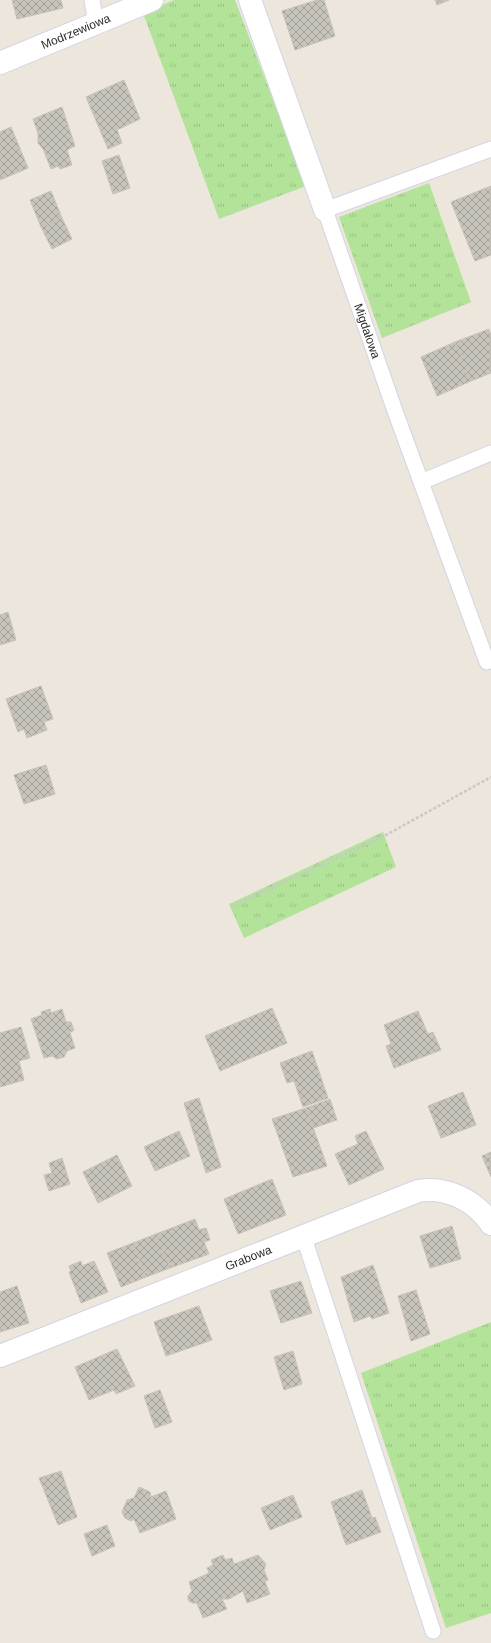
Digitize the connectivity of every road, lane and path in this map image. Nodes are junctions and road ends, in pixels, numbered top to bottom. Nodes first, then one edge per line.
1 (92, 0) edge
2 (152, 0) edge
3 (250, 0) edge
4 (96, 24) junction
5 (0, 63) edge
6 (491, 149) edge
7 (325, 210) junction
8 (491, 453) edge
9 (421, 482) junction
10 (487, 662) dead end
11 (491, 777) edge
12 (231, 907) dead end
13 (491, 1224) edge
14 (303, 1235) junction
15 (0, 1356) edge
16 (433, 1632) dead end

1 - 4 lane
2 - 4 street, Modrzewiowa
3 - 7 street, Migdałowa
4 - 5 street, Modrzewiowa
6 - 7 lane
7 - 9 lane, Migdałowa
8 - 9 lane
9 - 10 lane, Migdałowa
11 - 12 path
13 - 14 street, Grabowa
14 - 15 street, Grabowa
14 - 16 lane

